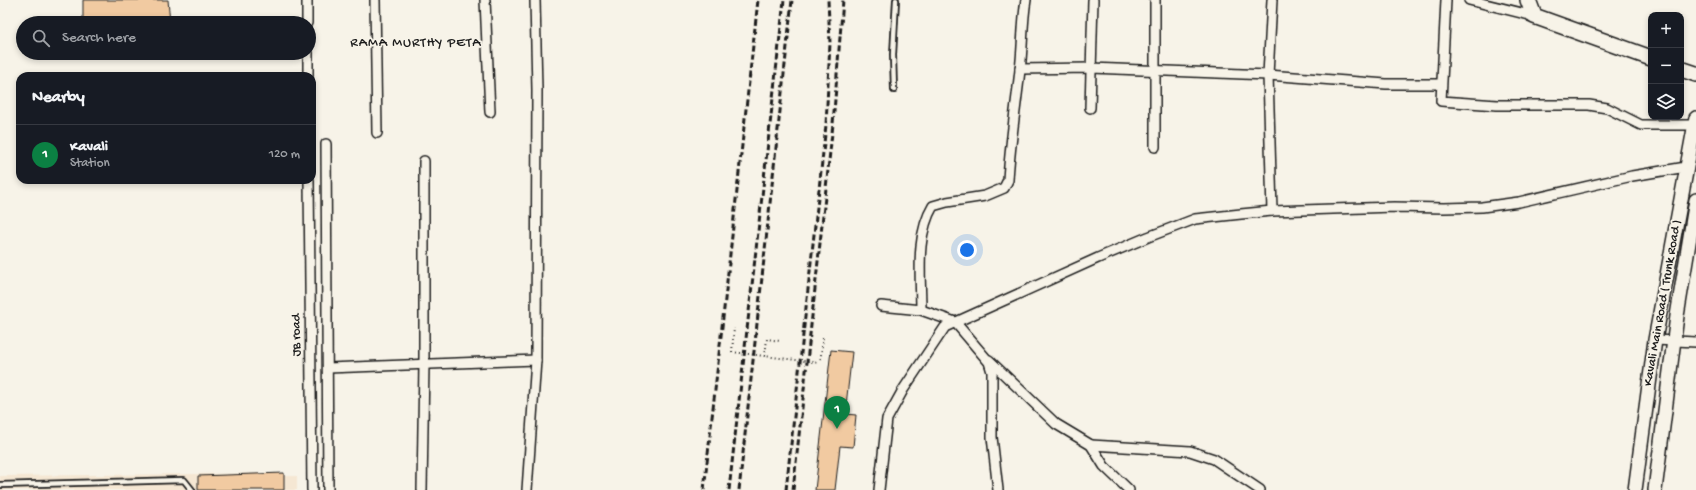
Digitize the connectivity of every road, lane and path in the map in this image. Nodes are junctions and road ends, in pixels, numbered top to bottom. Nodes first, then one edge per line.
1 (307, 0) edge
2 (375, 0) edge
3 (485, 0) edge
4 (535, 0) edge
5 (896, 0) edge
6 (1026, 0) edge
7 (1093, 0) edge
8 (1155, 0) edge
9 (1272, 0) edge
10 (1446, 0) edge
11 (1469, 0) edge
12 (1528, 0) edge
13 (307, 16) edge
14 (1534, 16) junction
15 (1648, 57) edge
16 (308, 60) edge
17 (1092, 68) junction
18 (1020, 69) junction
19 (1684, 70) edge
20 (1154, 71) junction
21 (308, 72) edge
22 (1696, 74) edge
23 (1268, 75) junction
24 (1441, 84) junction
25 (894, 90) dead end
26 (1090, 108) dead end
27 (490, 112) dead end
28 (1695, 121) edge
29 (377, 133) dead end
30 (326, 144) dead end
31 (1155, 147) dead end
32 (424, 161) dead end
33 (1686, 167) junction
34 (309, 184) edge
35 (1696, 200) edge
36 (1272, 211) junction
37 (881, 306) dead end
38 (921, 310) junction
39 (955, 322) junction
40 (734, 328) dead end
41 (823, 338) dead end
42 (1655, 340) junction
43 (780, 341) dead end
44 (1674, 341) junction
45 (1696, 342) edge
46 (979, 351) junction
47 (765, 356) junction
48 (536, 360) junction
49 (424, 364) junction
50 (328, 368) junction
51 (1090, 445) junction
52 (0, 485) edge
53 (192, 490) edge
54 (312, 490) edge
55 (328, 490) edge
56 (422, 490) edge
57 (526, 490) edge
58 (879, 490) edge
59 (998, 490) edge
60 (1129, 490) edge
61 (1260, 490) edge
62 (1635, 490) edge
63 (1655, 490) edge

1 - 13 street
2 - 29 street
3 - 27 street
4 - 48 street
5 - 25 lane
6 - 18 street
7 - 17 street
8 - 20 street
9 - 23 street
10 - 24 street
11 - 14 street
12 - 14 main road
14 - 15 main road
16 - 21 street
17 - 18 street
17 - 20 street
17 - 26 street
18 - 38 street
19 - 22 main road
20 - 23 street
20 - 31 street
23 - 24 street
23 - 36 street
24 - 28 street
28 - 33 main road, Kavali Main Road ( Trunk Road )
30 - 50 street
32 - 49 street
33 - 36 street
33 - 42 main road, Kavali Main Road ( Trunk Road )
34 - 54 street, JB road
35 - 44 main road, Kavali Main Road ( Trunk Road )
36 - 39 street
37 - 38 street
38 - 39 street
39 - 46 street
39 - 58 street
40 - 47 path, bridge
41 - 47 path, bridge
42 - 44 street
42 - 62 main road, Kavali Main Road ( Trunk Road )
43 - 47 path
44 - 45 street
44 - 63 main road, Kavali Main Road ( Trunk Road )
46 - 51 street
46 - 59 street
48 - 49 street
48 - 57 street
49 - 50 street
49 - 56 street
50 - 55 street
51 - 60 street
51 - 61 street
52 - 53 lane

